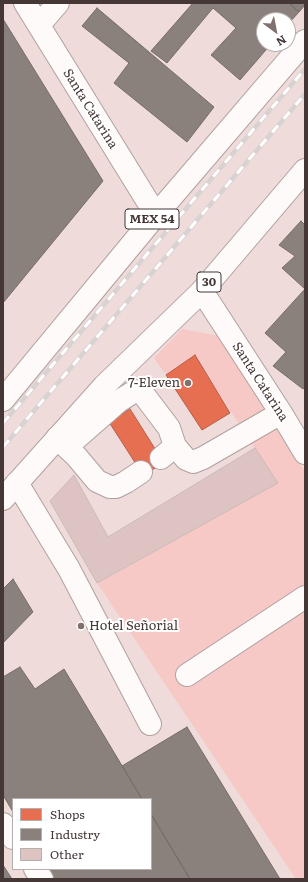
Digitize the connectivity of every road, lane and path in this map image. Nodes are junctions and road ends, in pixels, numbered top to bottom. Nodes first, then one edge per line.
1 (25, 3) edge
2 (58, 3) edge
3 (39, 25) junction
4 (305, 42) edge
5 (305, 170) edge
6 (156, 215) junction
7 (202, 291) junction
8 (104, 386) junction
9 (3, 400) edge
10 (119, 401) junction
11 (281, 413) junction
12 (62, 442) junction
13 (305, 453) edge
14 (141, 472) dead end
15 (17, 483) junction
16 (3, 499) edge
17 (305, 597) edge
18 (187, 675) dead end
19 (150, 724) dead end
20 (3, 824) edge
21 (12, 837) edge
22 (36, 870) edge
23 (42, 879) edge

1 - 3 main road, Santa Catarina
2 - 3 main road
3 - 6 main road, Santa Catarina
4 - 6 main road, MEX 54
5 - 7 main road, 30
6 - 9 main road, MEX 54
7 - 8 main road, 30
7 - 11 main road, Santa Catarina
8 - 10 main road
8 - 12 main road, 30
10 - 11 main road
10 - 12 main road
11 - 13 main road, Santa Catarina
12 - 14 main road
12 - 15 main road, 30
15 - 16 main road, 30
15 - 19 main road
17 - 18 main road
20 - 21 main road
22 - 23 main road

